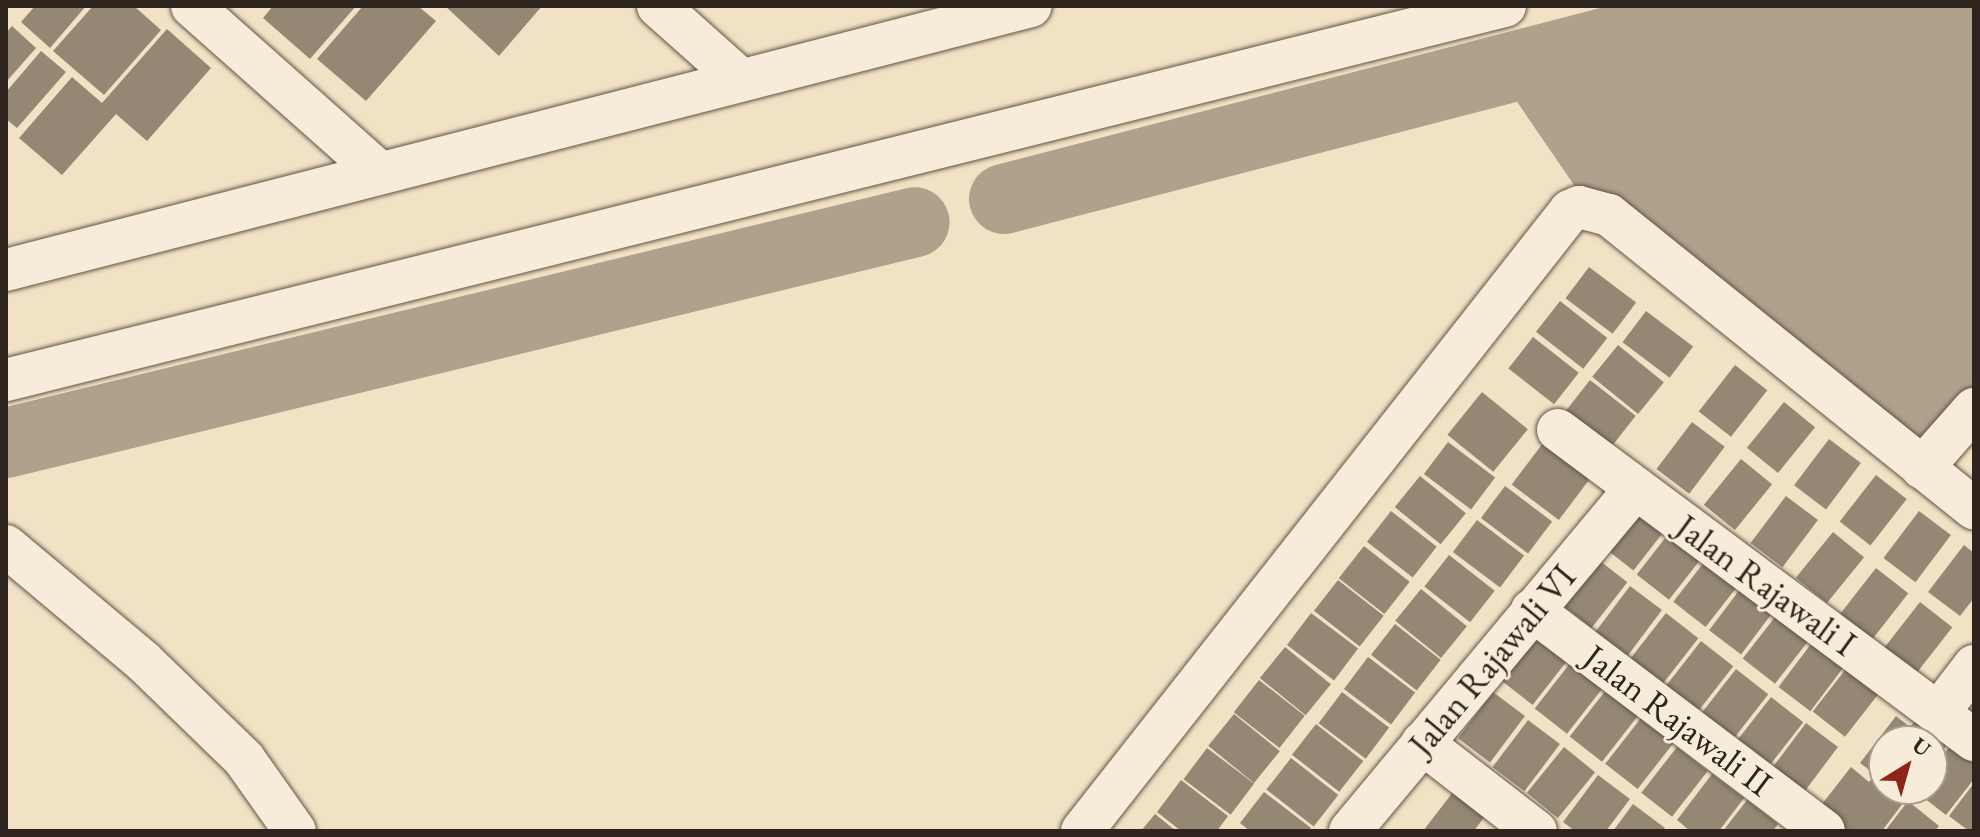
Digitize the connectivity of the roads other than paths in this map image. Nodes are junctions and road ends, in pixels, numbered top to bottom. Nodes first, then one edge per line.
1 (192, 6) edge
2 (658, 6) edge
3 (1031, 6) edge
4 (1505, 6) edge
5 (741, 80) junction
6 (379, 172) junction
7 (14, 258) edge
8 (6, 380) edge
9 (1974, 409) edge
10 (1558, 430) dead end
11 (1922, 468) junction
12 (1635, 489) junction
13 (1974, 508) edge
14 (6, 546) edge
15 (1532, 610) junction
16 (1974, 666) edge
17 (1939, 712) junction
18 (1974, 740) edge
19 (1422, 743) junction
20 (295, 831) edge
21 (1082, 831) edge
22 (1350, 831) edge
23 (1536, 831) edge
24 (1824, 831) edge

1 - 6 street
2 - 5 street
3 - 5 street
4 - 8 street
5 - 6 street
6 - 7 street
9 - 11 street
10 - 12 street, Jalan Rajawali I
11 - 13 street
11 - 21 street
12 - 15 street, Jalan Rajawali VI
12 - 17 street, Jalan Rajawali I
14 - 20 street
15 - 19 street, Jalan Rajawali VI
15 - 24 street, Jalan Rajawali II
16 - 17 street
17 - 18 street, Jalan Rajawali I
19 - 22 street, Jalan Rajawali VI
19 - 23 street

